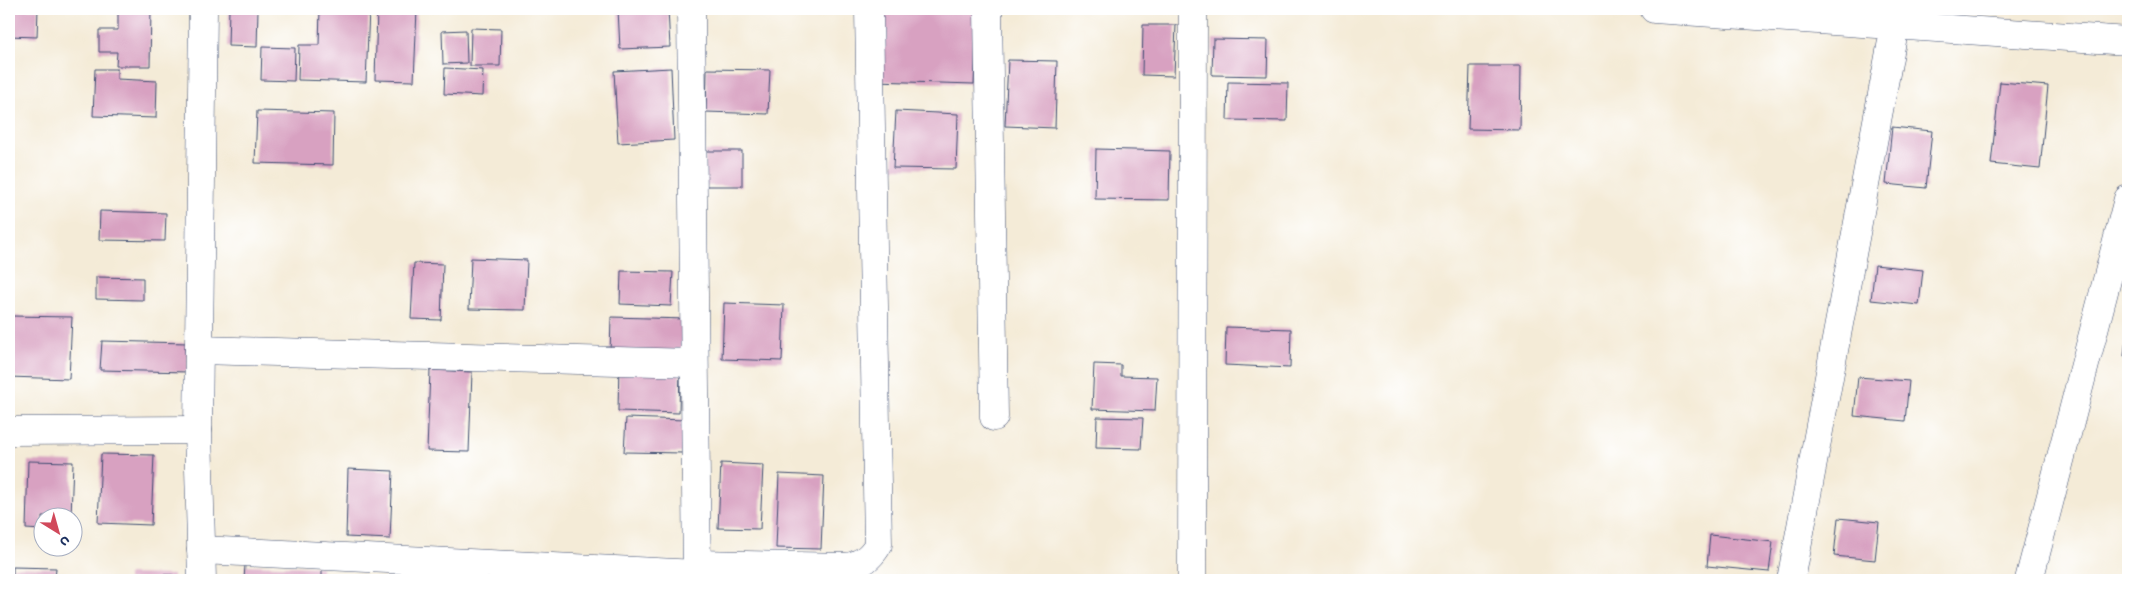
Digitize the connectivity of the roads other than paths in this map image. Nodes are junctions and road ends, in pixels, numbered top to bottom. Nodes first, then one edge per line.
1 (203, 9) edge
2 (691, 9) edge
3 (869, 9) edge
4 (988, 9) edge
5 (1193, 9) edge
6 (1654, 9) edge
7 (1829, 15) edge
8 (1895, 25) junction
9 (2128, 41) edge
10 (2128, 199) edge
11 (199, 350) junction
12 (694, 363) junction
13 (994, 417) dead end
14 (198, 430) junction
15 (9, 431) edge
16 (201, 550) junction
17 (697, 573) edge
18 (202, 580) edge
19 (1192, 580) edge
20 (1792, 580) edge
21 (2029, 580) edge

1 - 11 street
2 - 12 street
3 - 17 street
4 - 13 street
5 - 19 street
6 - 7 street
7 - 8 street
8 - 9 street
8 - 20 street
10 - 21 street
11 - 12 street
11 - 14 street
12 - 17 street
14 - 15 street
14 - 16 street
16 - 17 street
16 - 18 street

